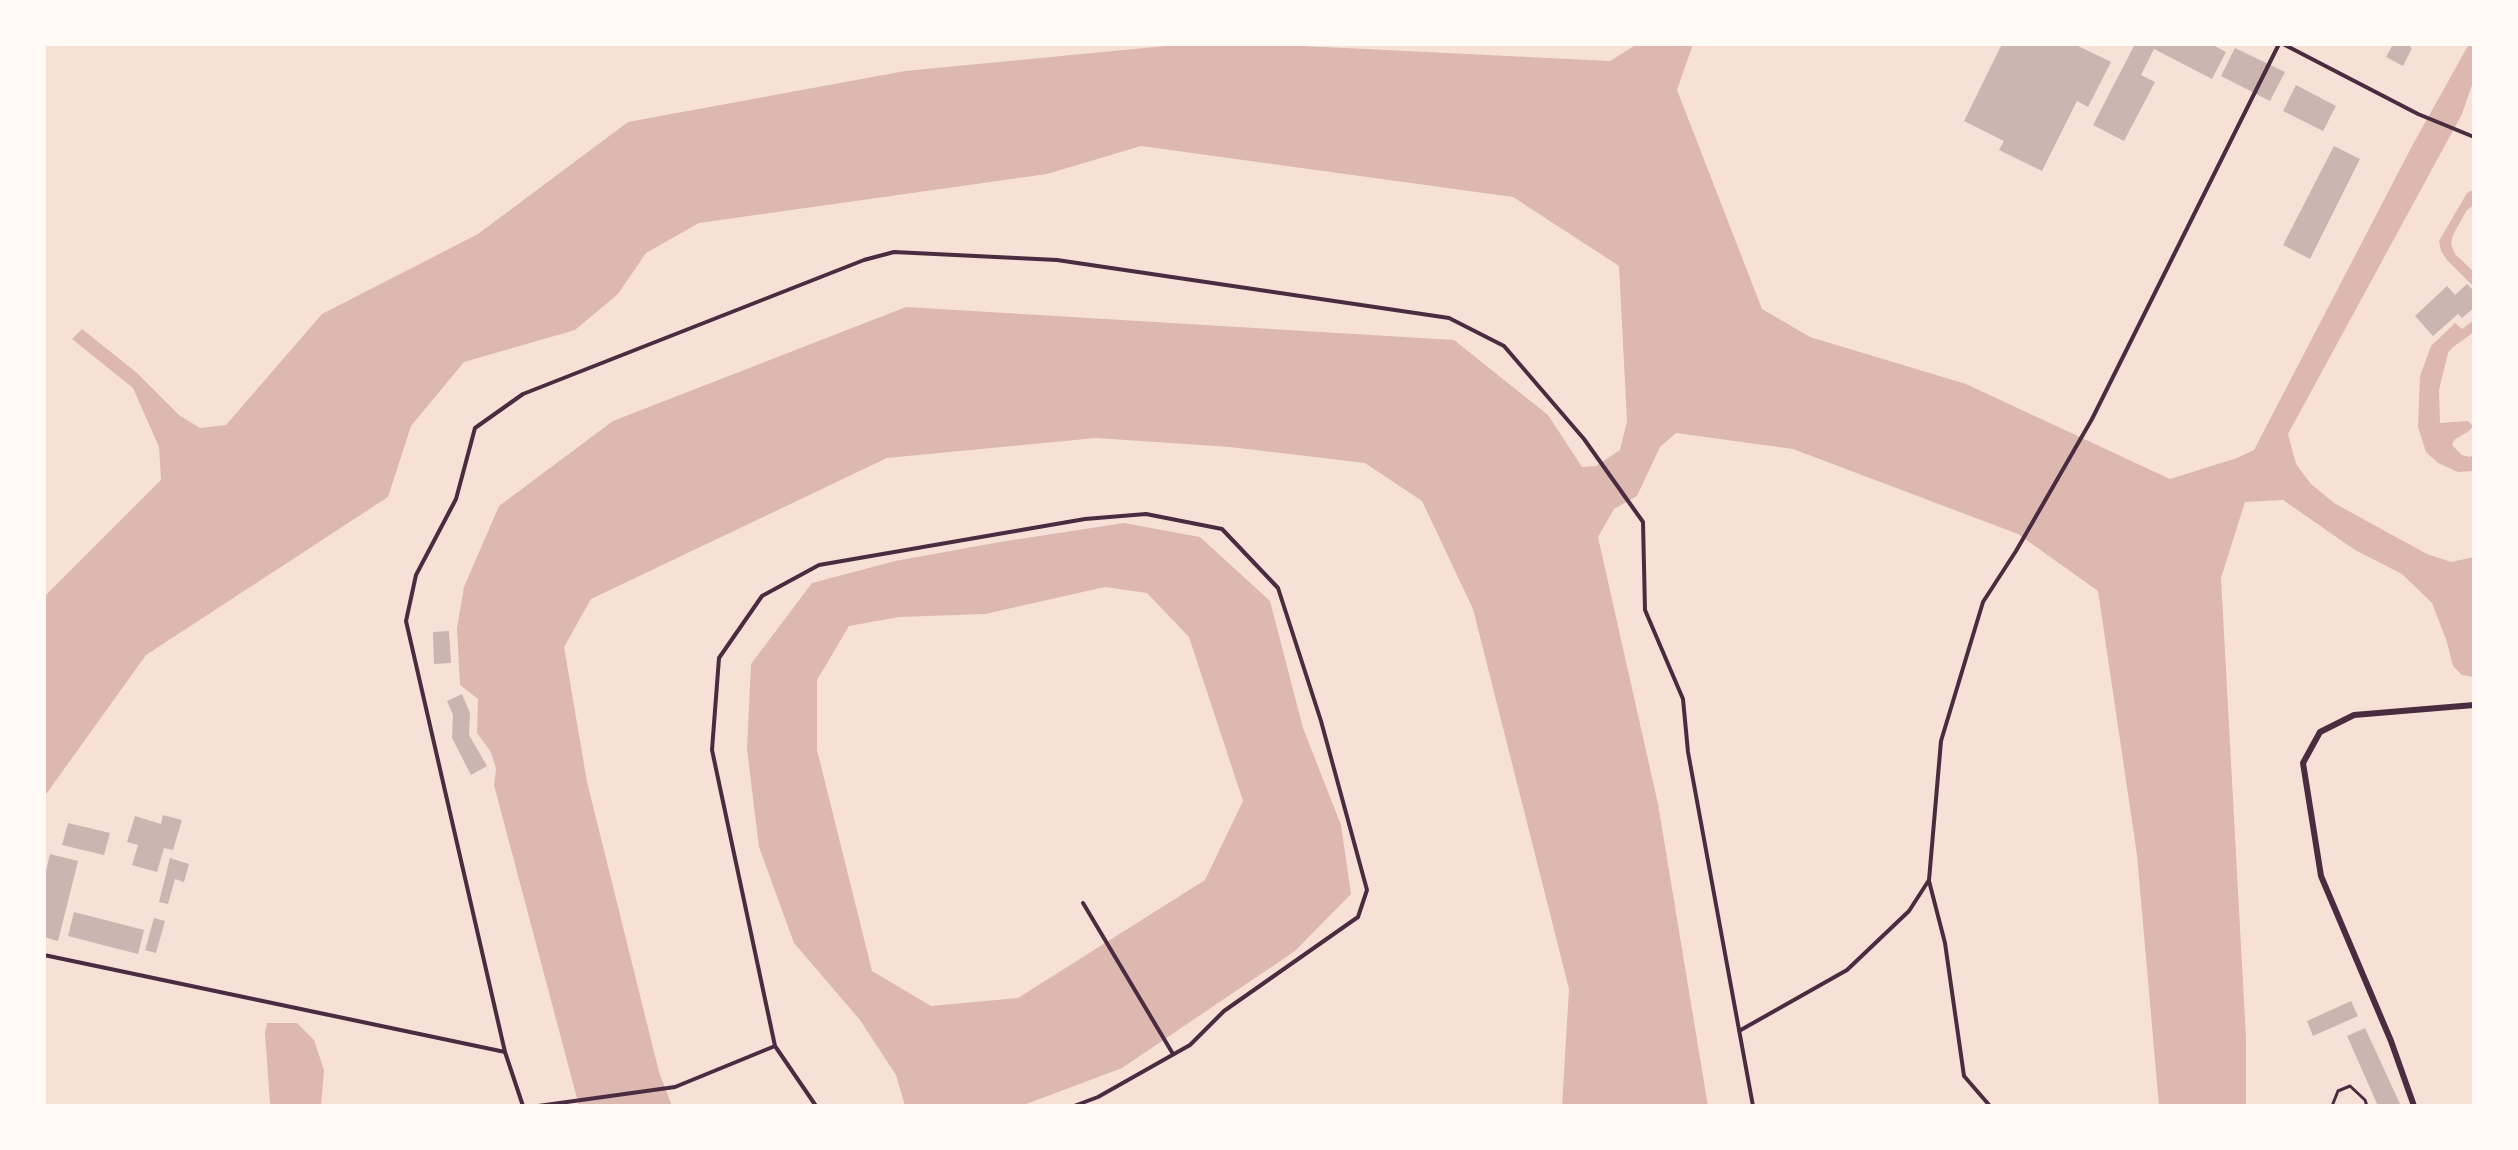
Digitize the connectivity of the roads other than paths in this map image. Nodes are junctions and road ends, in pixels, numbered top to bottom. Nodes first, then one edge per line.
1 (2281, 44) edge
2 (2474, 137) edge
3 (2474, 705) edge
4 (1929, 880) junction
5 (1083, 903) dead end
6 (44, 955) edge
7 (1739, 1031) junction
8 (775, 1046) junction
9 (505, 1052) junction
10 (1173, 1054) junction
11 (523, 1106) edge
12 (538, 1106) edge
13 (816, 1106) edge
14 (1074, 1106) edge
15 (1753, 1106) edge
16 (1990, 1106) edge
17 (2414, 1106) edge

1 - 2 lane
1 - 4 lane
3 - 17 street
4 - 7 lane
4 - 16 lane
5 - 10 lane
6 - 9 lane
7 - 9 lane
7 - 15 lane
8 - 10 lane
8 - 12 lane
8 - 13 lane
9 - 11 lane
10 - 14 lane

